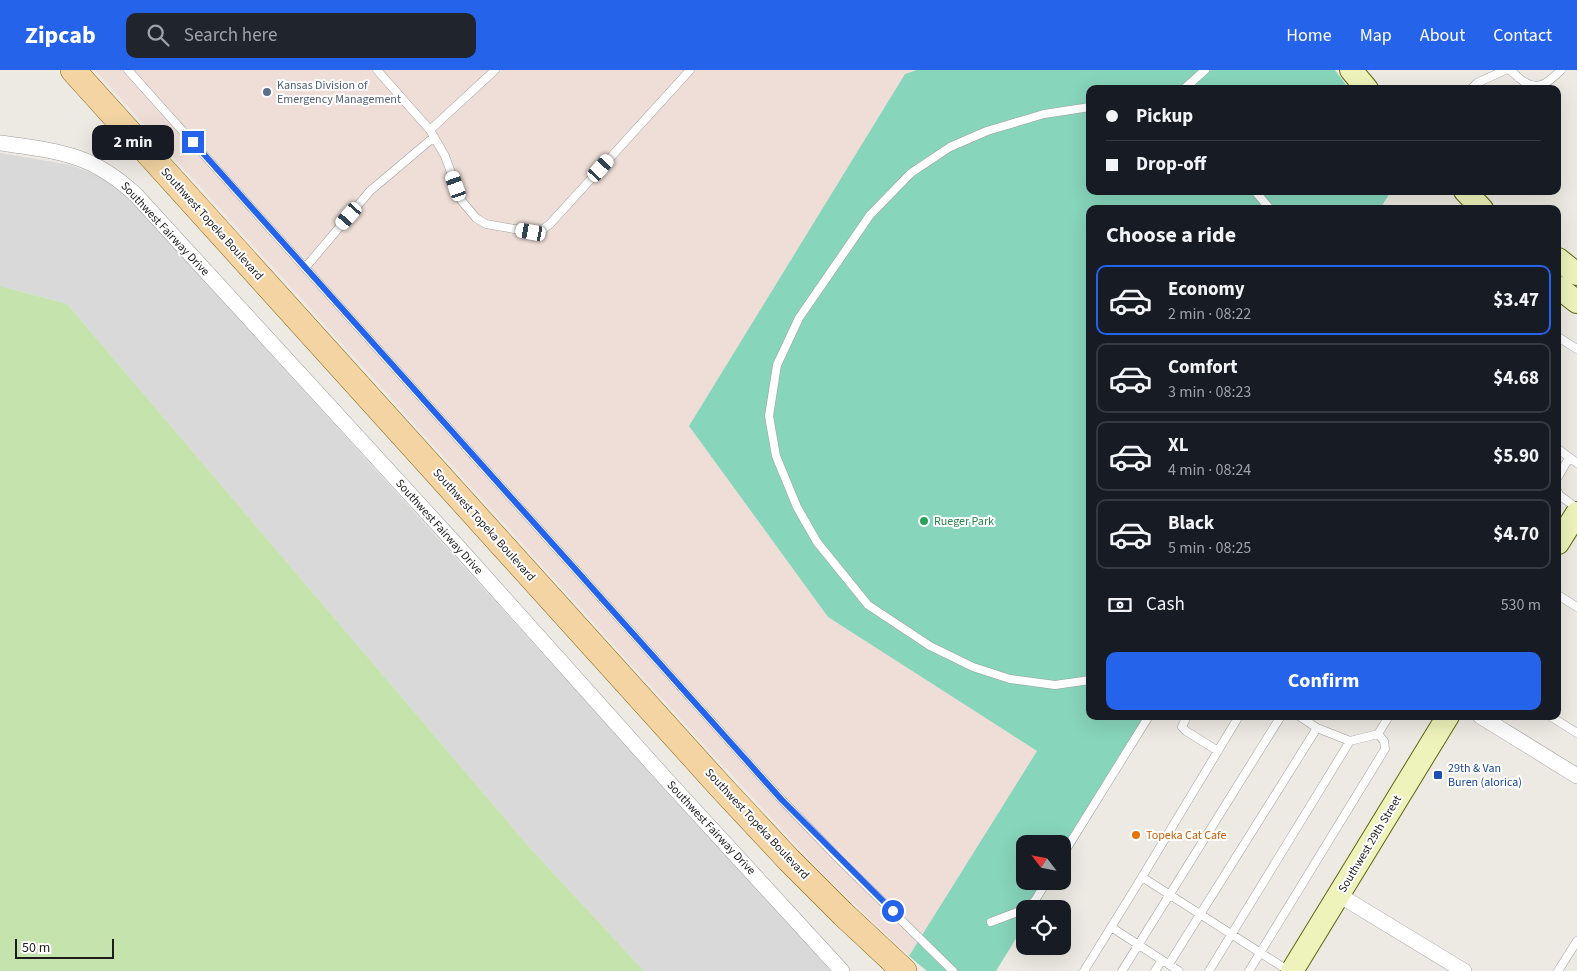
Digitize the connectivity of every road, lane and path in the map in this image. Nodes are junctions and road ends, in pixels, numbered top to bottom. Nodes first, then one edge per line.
1 (73, 70) edge
2 (128, 70) edge
3 (377, 70) edge
4 (495, 70) edge
5 (690, 70) edge
6 (1205, 70) edge
7 (1351, 70) edge
8 (1505, 70) edge
9 (1510, 70) edge
10 (1561, 70) edge
11 (1188, 85) edge
12 (1364, 85) edge
13 (1475, 85) edge
14 (1529, 85) edge
15 (1542, 85) edge
16 (1086, 108) edge
17 (432, 134) junction
18 (0, 143) edge
19 (1258, 195) edge
20 (1267, 205) edge
21 (1561, 261) edge
22 (305, 268) junction
23 (1577, 274) edge
24 (1561, 289) edge
25 (1577, 302) edge
26 (1561, 339) edge
27 (1577, 349) edge
28 (1561, 451) edge
29 (1569, 458) junction
30 (1577, 463) edge
31 (1561, 472) edge
32 (1561, 496) edge
33 (1577, 508) edge
34 (1577, 513) edge
35 (1561, 538) edge
36 (1561, 597) edge
37 (1577, 606) edge
38 (1086, 681) edge
39 (1147, 720) edge
40 (1185, 720) edge
41 (1237, 720) edge
42 (1279, 720) edge
43 (1305, 720) edge
44 (1387, 720) edge
45 (1446, 720) edge
46 (1486, 720) edge
47 (1556, 720) edge
48 (1316, 728) junction
49 (1577, 733) edge
50 (1378, 734) junction
51 (1350, 741) junction
52 (1218, 751) junction
53 (1577, 776) edge
54 (1071, 842) edge
55 (1142, 877) junction
56 (1170, 895) junction
57 (1339, 895) junction
58 (1016, 913) edge
59 (1200, 914) junction
60 (992, 922) dead end
61 (1111, 927) junction
62 (1232, 935) junction
63 (1577, 941) edge
64 (1139, 945) junction
65 (1260, 953) junction
66 (1165, 962) junction
67 (842, 971) edge
68 (904, 971) edge
69 (953, 971) edge
70 (1084, 971) edge
71 (1122, 971) edge
72 (1155, 971) edge
73 (1179, 971) edge
74 (1209, 971) edge
75 (1249, 971) edge
76 (1290, 971) edge
77 (1464, 971) edge
78 (1558, 971) edge

1 - 68 main road, Southwest Topeka Boulevard
2 - 22 lane
3 - 17 lane
4 - 17 lane
5 - 17 lane
6 - 11 lane
7 - 12 main road
8 - 13 lane
9 - 14 lane
10 - 15 lane
16 - 38 lane
17 - 22 lane
18 - 67 street, Southwest Fairway Drive
19 - 20 lane
21 - 23 main road
22 - 69 lane
24 - 25 main road
26 - 27 lane
28 - 29 lane
29 - 30 lane
29 - 31 lane
32 - 33 lane
34 - 35 main road
36 - 37 lane
39 - 54 lane
40 - 52 lane
41 - 52 lane
42 - 56 lane
43 - 48 lane
44 - 50 lane
45 - 57 main road, Southwest 29th Street
46 - 53 street
47 - 49 lane
48 - 51 lane
48 - 59 lane
50 - 51 lane
50 - 65 lane
51 - 62 lane
52 - 55 lane
55 - 56 lane
55 - 61 lane
56 - 59 lane
56 - 64 lane
57 - 76 main road, Southwest 29th Street
57 - 77 street
58 - 60 lane
59 - 62 lane
59 - 66 lane
61 - 64 lane
61 - 70 lane
62 - 65 lane
62 - 74 lane
63 - 78 lane
64 - 66 lane
64 - 71 lane
65 - 75 lane
65 - 76 lane
66 - 72 lane
66 - 73 lane

